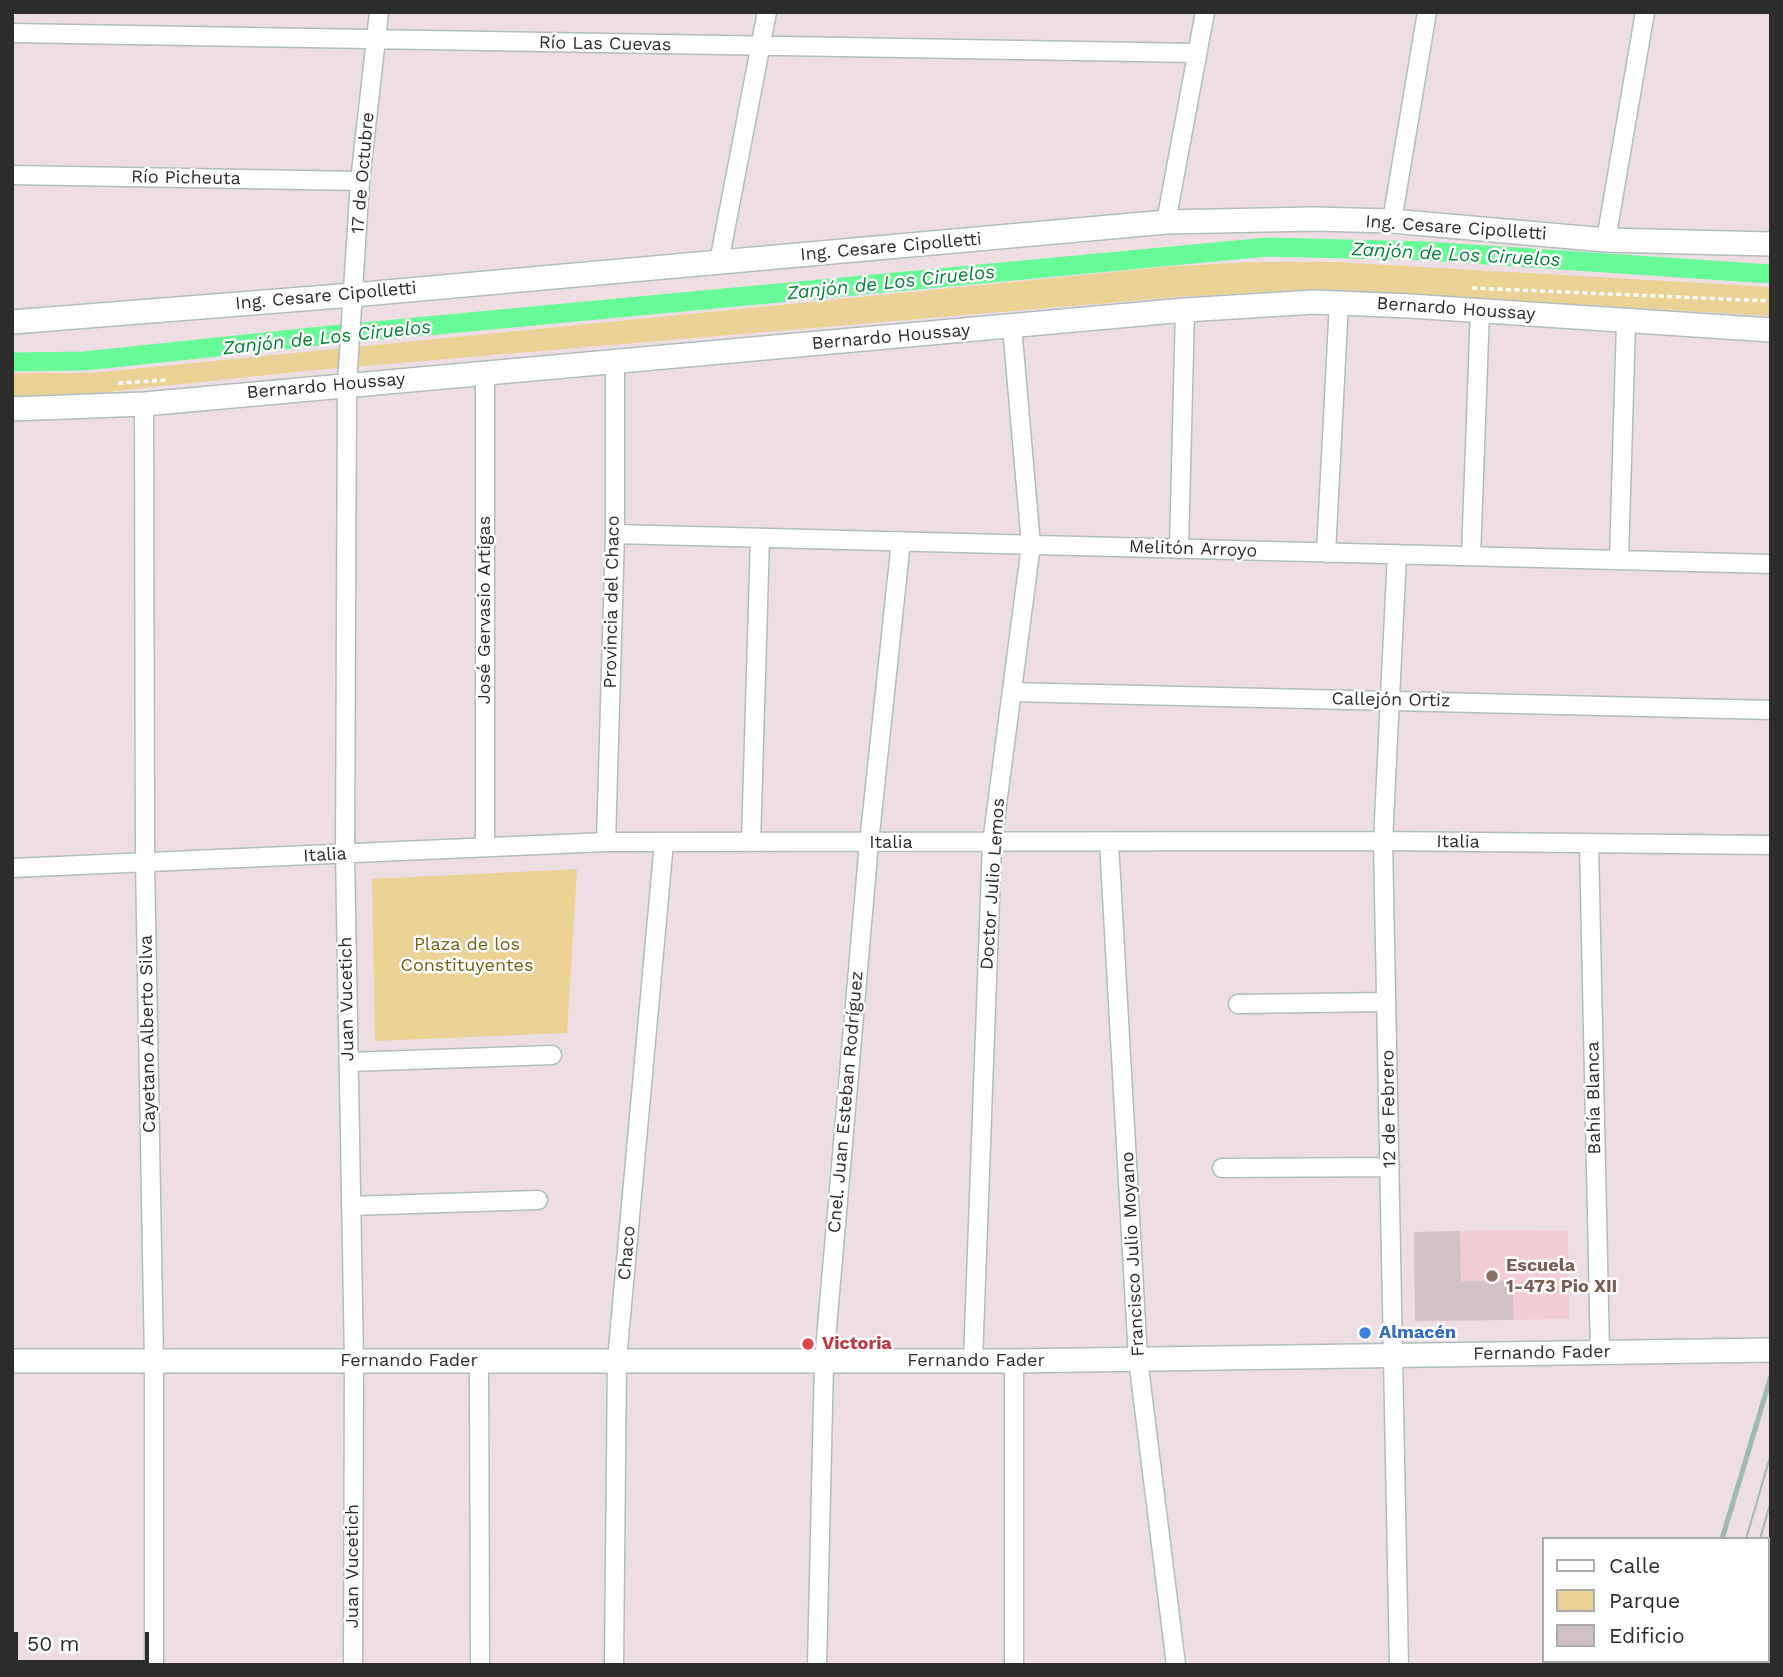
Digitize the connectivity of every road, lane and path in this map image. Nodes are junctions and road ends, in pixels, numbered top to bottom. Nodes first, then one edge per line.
1 (379, 12) edge
2 (767, 12) edge
3 (1205, 12) edge
4 (1427, 12) edge
5 (1646, 12) edge
6 (12, 33) edge
7 (377, 40) junction
8 (760, 46) junction
9 (1197, 53) junction
10 (12, 175) edge
11 (360, 181) junction
12 (1392, 221) junction
13 (1166, 222) junction
14 (1606, 240) junction
15 (1771, 244) edge
16 (719, 262) junction
17 (1339, 302) junction
18 (1185, 310) junction
19 (1480, 310) junction
20 (12, 322) edge
21 (1626, 322) junction
22 (351, 323) junction
23 (1012, 326) junction
24 (1771, 330) edge
25 (615, 361) junction
26 (485, 372) junction
27 (347, 384) junction
28 (144, 404) junction
29 (12, 409) edge
30 (615, 534) junction
31 (760, 538) junction
32 (901, 541) junction
33 (1031, 545) junction
34 (1179, 549) junction
35 (1326, 553) junction
36 (1397, 554) junction
37 (1471, 556) junction
38 (1619, 560) junction
39 (1771, 564) edge
40 (1012, 692) junction
41 (1389, 700) junction
42 (1771, 710) edge
43 (1383, 841) junction
44 (606, 842) junction
45 (664, 842) junction
46 (751, 842) junction
47 (1109, 842) junction
48 (869, 843) junction
49 (992, 843) junction
50 (1589, 844) junction
51 (1771, 845) edge
52 (485, 847) junction
53 (345, 854) junction
54 (145, 863) junction
55 (12, 868) edge
56 (1386, 1002) junction
57 (1238, 1004) dead end
58 (552, 1055) dead end
59 (349, 1062) junction
60 (1390, 1167) junction
61 (1222, 1168) dead end
62 (538, 1200) dead end
63 (351, 1206) junction
64 (1771, 1350) edge
65 (1600, 1353) junction
66 (1393, 1355) junction
67 (1138, 1359) junction
68 (617, 1360) junction
69 (12, 1361) edge
70 (354, 1361) junction
71 (479, 1361) junction
72 (973, 1361) junction
73 (1014, 1361) junction
74 (155, 1362) junction
75 (824, 1362) junction
76 (154, 1665) edge
77 (353, 1665) edge
78 (480, 1665) edge
79 (614, 1665) edge
80 (817, 1665) edge
81 (1014, 1665) edge
82 (1176, 1665) edge
83 (1399, 1665) edge

1 - 7 street, 17 de Octubre
2 - 8 street
3 - 9 street
4 - 12 street
5 - 14 street
6 - 7 street, Río Las Cuevas
7 - 8 street, Río Las Cuevas
7 - 11 street, 17 de Octubre
8 - 9 street, Río Las Cuevas
8 - 16 street
9 - 13 street
10 - 11 street, Río Picheuta
11 - 22 street, 17 de Octubre
12 - 13 street, Ing. Cesare Cipolletti
12 - 14 street, Ing. Cesare Cipolletti
13 - 16 street, Ing. Cesare Cipolletti
14 - 15 street, Ing. Cesare Cipolletti
16 - 22 street, Ing. Cesare Cipolletti
17 - 18 street, Bernardo Houssay
17 - 19 street, Bernardo Houssay
17 - 35 street
18 - 23 street, Bernardo Houssay
18 - 34 street
19 - 21 street, Bernardo Houssay
19 - 37 street
20 - 22 street, Ing. Cesare Cipolletti
21 - 24 street, Bernardo Houssay
21 - 38 street
22 - 27 street, Juan Vucetich
23 - 25 street, Bernardo Houssay
23 - 33 street, Doctor Julio Lemos
25 - 26 street, Bernardo Houssay
25 - 30 street, Provincia del Chaco
26 - 27 street, Bernardo Houssay
26 - 52 street, José Gervasio Artigas
27 - 28 street, Bernardo Houssay
27 - 53 street, Juan Vucetich
28 - 29 street, Bernardo Houssay
28 - 54 street, Cayetano Alberto Silva
30 - 31 street, Melitón Arroyo
30 - 44 street, Provincia del Chaco
31 - 32 street, Melitón Arroyo
31 - 46 street
32 - 33 street, Melitón Arroyo
32 - 48 street, Cnel. Juan Esteban Rodríguez
33 - 34 street, Melitón Arroyo
33 - 40 street, Doctor Julio Lemos
34 - 35 street, Melitón Arroyo
35 - 36 street, Melitón Arroyo
36 - 37 street, Melitón Arroyo
36 - 41 street, 12 de Febrero
37 - 38 street, Melitón Arroyo
38 - 39 street, Melitón Arroyo
40 - 41 street, Callejón Ortiz
40 - 49 street, Doctor Julio Lemos
41 - 42 street, Callejón Ortiz
41 - 43 street, 12 de Febrero
43 - 47 street, Italia
43 - 50 street, Italia
43 - 56 street, 12 de Febrero
44 - 45 street, Italia
44 - 52 street, Italia
45 - 46 street, Italia
45 - 68 street, Chaco
46 - 48 street, Italia
47 - 49 street, Italia
47 - 67 street, Francisco Julio Moyano
48 - 49 street, Italia
48 - 75 street, Cnel. Juan Esteban Rodríguez
49 - 72 street, Doctor Julio Lemos
50 - 51 street, Italia
50 - 65 street, Bahía Blanca
52 - 53 street, Italia
53 - 54 street, Italia
53 - 59 street, Juan Vucetich
54 - 55 street, Italia
54 - 74 street, Cayetano Alberto Silva
56 - 57 street
56 - 60 street, 12 de Febrero
58 - 59 street
59 - 63 street, Juan Vucetich
60 - 61 street
60 - 66 street, 12 de Febrero
62 - 63 street
63 - 70 street, Juan Vucetich
64 - 65 street, Fernando Fader
65 - 66 street, Fernando Fader
66 - 67 street, Fernando Fader
66 - 83 street, 12 de Febrero
67 - 73 street, Fernando Fader
67 - 82 street, Francisco Julio Moyano
68 - 71 street, Fernando Fader
68 - 75 street, Fernando Fader
68 - 79 street, Chaco
69 - 74 street, Fernando Fader
70 - 71 street, Fernando Fader
70 - 74 street, Fernando Fader
70 - 77 street, Juan Vucetich
71 - 78 street
72 - 73 street, Fernando Fader
72 - 75 street, Fernando Fader
73 - 81 street
74 - 76 street, Cayetano Alberto Silva
75 - 80 street, Cnel. Juan Esteban Rodríguez

